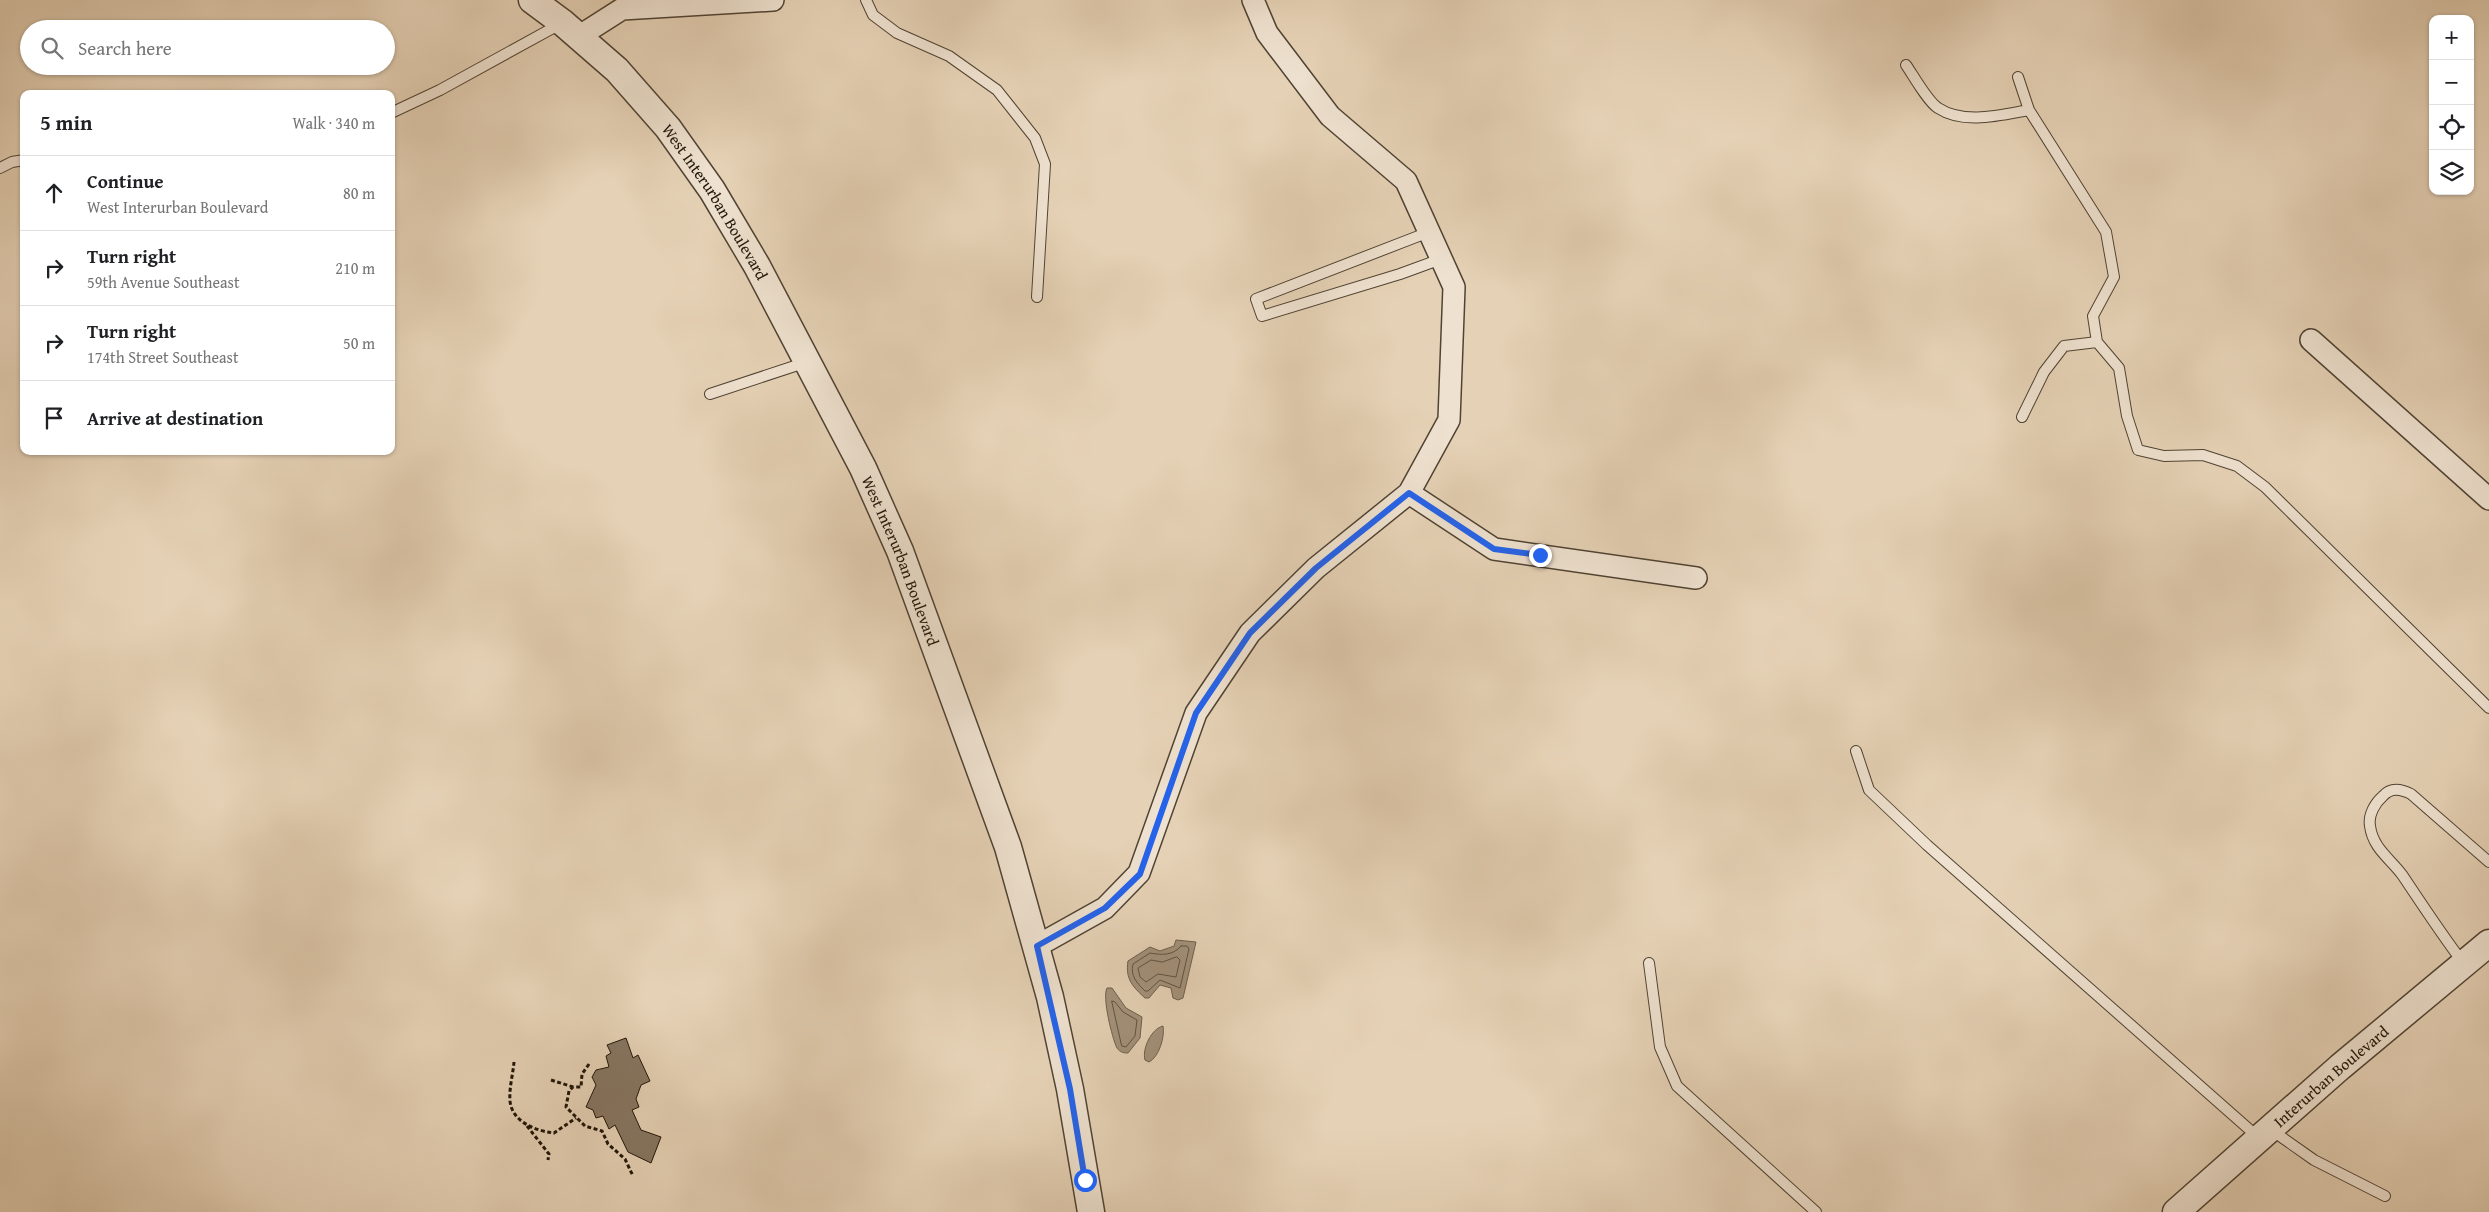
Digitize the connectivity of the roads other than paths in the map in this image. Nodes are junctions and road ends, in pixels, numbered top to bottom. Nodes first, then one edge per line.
1 (532, 0) edge
2 (773, 0) edge
3 (866, 0) edge
4 (1253, 0) edge
5 (572, 31) junction
6 (1906, 65) dead end
7 (2018, 77) dead end
8 (395, 110) edge
9 (2029, 110) junction
10 (20, 161) edge
11 (0, 168) edge
12 (1429, 232) junction
13 (1441, 259) junction
14 (1037, 297) dead end
15 (2311, 340) dead end
16 (2097, 342) junction
17 (808, 362) junction
18 (710, 394) dead end
19 (2022, 417) dead end
20 (1409, 493) junction
21 (2489, 499) edge
22 (1696, 578) dead end
23 (2489, 708) edge
24 (1856, 751) dead end
25 (2489, 862) edge
26 (2489, 943) edge
27 (1037, 946) junction
28 (1649, 963) dead end
29 (2464, 964) junction
30 (2264, 1133) junction
31 (2385, 1196) dead end
32 (1091, 1212) edge
33 (1816, 1212) edge
34 (2176, 1212) edge

1 - 5 street, West Interurban Boulevard
2 - 5 street
3 - 14 lane
4 - 12 street
5 - 8 lane
5 - 17 street, West Interurban Boulevard
6 - 9 lane
7 - 9 lane
9 - 16 lane
10 - 11 lane
12 - 13 street
12 - 13 lane
13 - 20 street
15 - 21 street
16 - 19 lane
16 - 23 lane
17 - 18 lane
17 - 27 street, West Interurban Boulevard
20 - 22 street
20 - 27 street
24 - 30 lane
25 - 29 lane
26 - 29 street, Interurban Boulevard
27 - 32 street, West Interurban Boulevard
28 - 33 lane
29 - 30 street, Interurban Boulevard
30 - 31 lane
30 - 34 street, Interurban Boulevard

